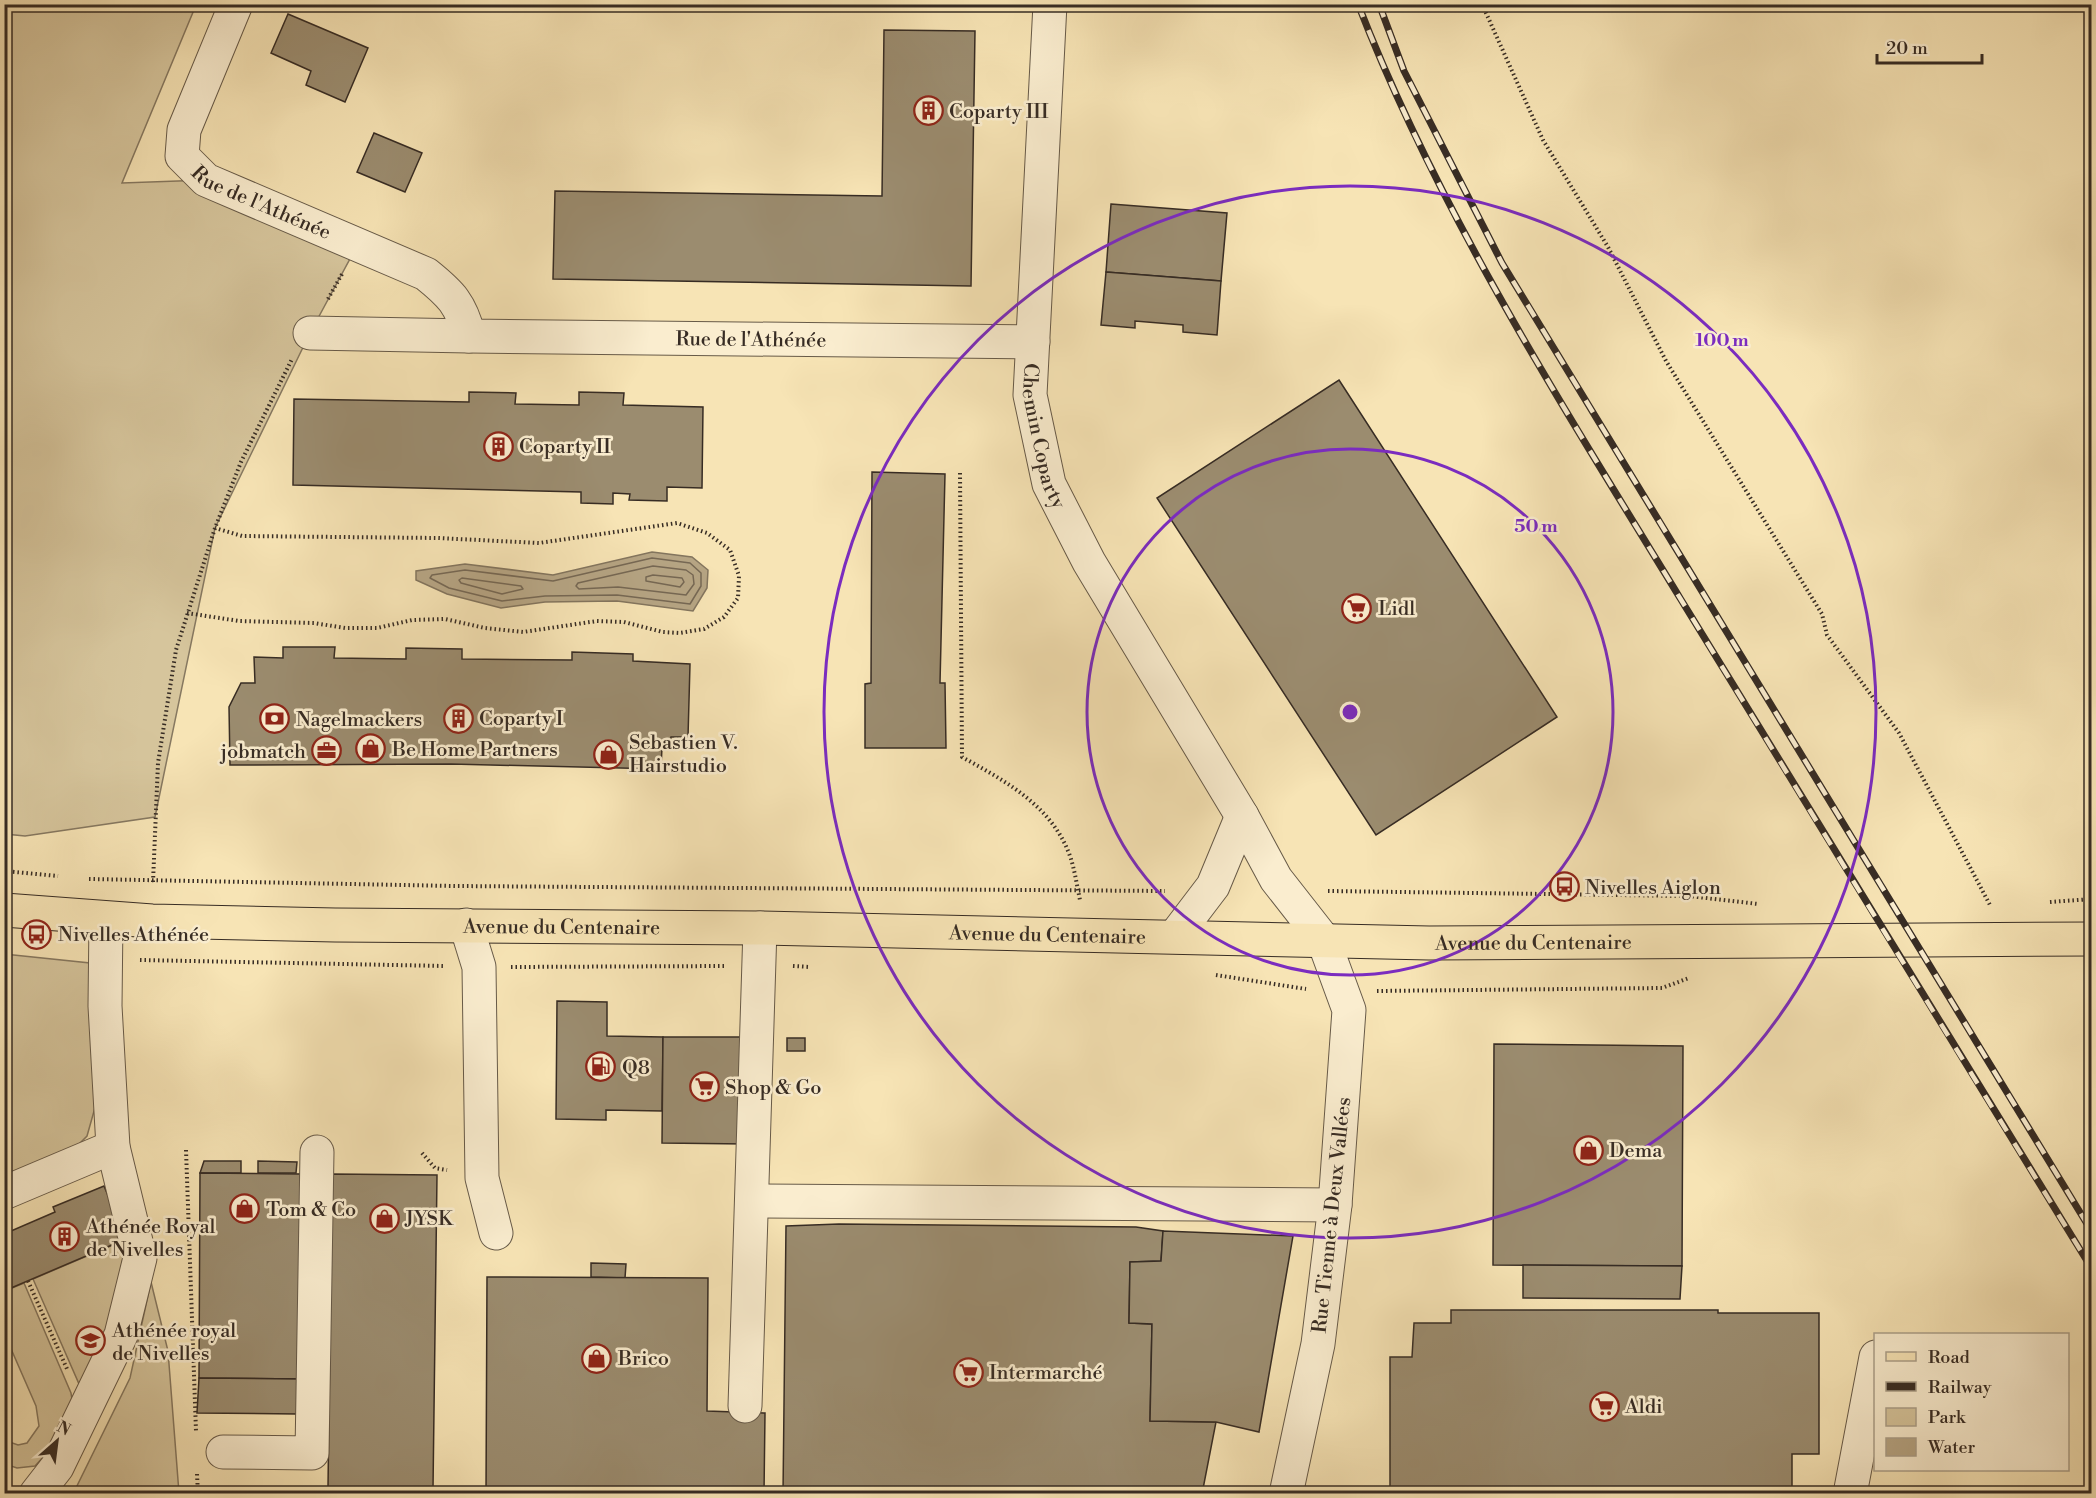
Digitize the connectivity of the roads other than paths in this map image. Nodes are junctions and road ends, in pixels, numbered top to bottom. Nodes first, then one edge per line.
1 (236, 4) edge
2 (1050, 4) edge
3 (310, 333) road end
4 (469, 336) junction
5 (1034, 342) junction
6 (1242, 816) junction
7 (4, 910) edge
8 (106, 919) junction
9 (466, 925) junction
10 (760, 928) junction
11 (1175, 936) junction
12 (1323, 939) junction
13 (2091, 939) edge
14 (113, 1147) junction
15 (317, 1152) dead end
16 (4, 1193) edge
17 (753, 1201) junction
18 (1335, 1205) junction
19 (496, 1233) dead end
20 (1874, 1367) edge
21 (745, 1406) dead end
22 (210, 1461) road end
23 (36, 1494) edge
24 (1286, 1494) edge
25 (1850, 1494) edge

1 - 4 street, Rue de l'Athénée
2 - 5 street, Chemin Coparty
3 - 4 street, Rue de l'Athénée
4 - 5 street, Rue de l'Athénée
5 - 6 street, Chemin Coparty
6 - 11 street
6 - 12 street, Chemin Coparty
7 - 8 main road, Avenue du Centenaire
8 - 9 main road, Avenue du Centenaire
8 - 14 street
9 - 10 main road, Avenue du Centenaire
9 - 19 street
10 - 11 main road, Avenue du Centenaire
10 - 17 street
11 - 12 main road, Avenue du Centenaire
12 - 13 main road, Avenue du Centenaire
12 - 18 street, Rue Tienne à Deux Vallées
14 - 16 street
14 - 23 street
15 - 22 street
17 - 18 street
17 - 21 street
18 - 24 street, Rue Tienne à Deux Vallées
20 - 25 street

